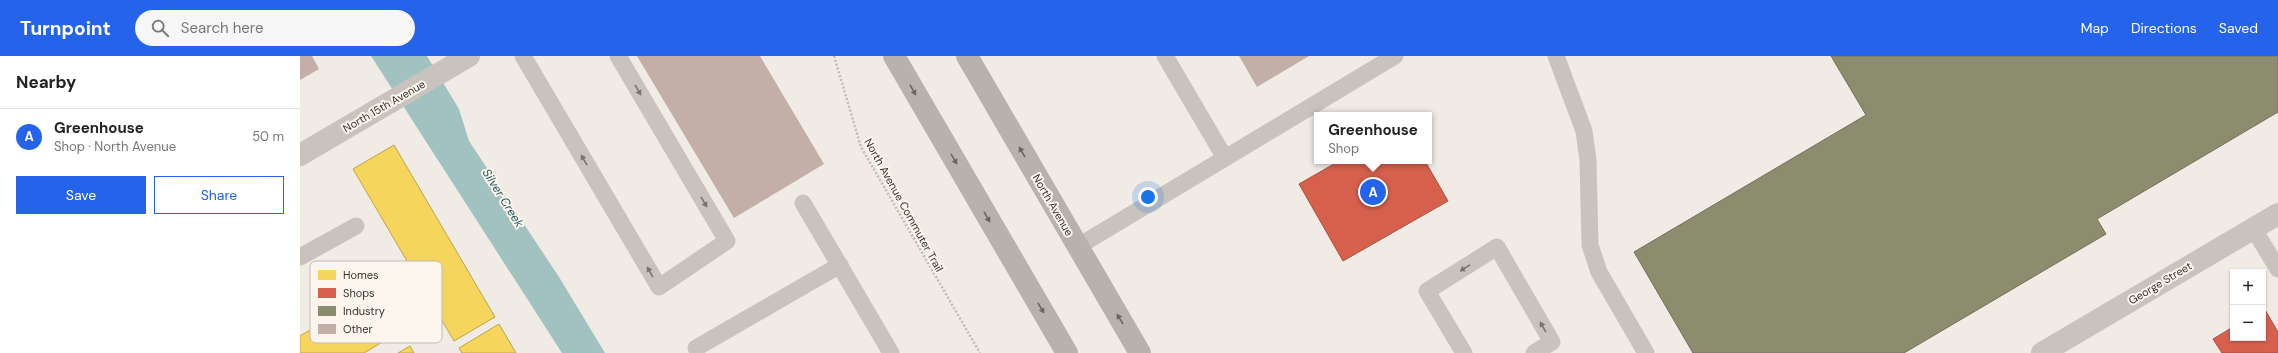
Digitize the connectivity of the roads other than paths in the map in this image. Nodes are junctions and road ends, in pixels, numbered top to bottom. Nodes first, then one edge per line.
1 (469, 56) edge
2 (523, 56) edge
3 (618, 56) edge
4 (894, 56) edge
5 (1165, 56) edge
6 (1395, 56) edge
7 (1556, 56) edge
8 (972, 59) edge
9 (300, 155) edge
10 (1225, 158) junction
11 (803, 203) dead end
12 (2278, 214) edge
13 (356, 226) dead end
14 (2253, 228) junction
15 (1077, 247) junction
16 (300, 257) edge
17 (840, 265) junction
18 (2278, 269) edge
19 (696, 348) dead end
20 (891, 353) edge
21 (1067, 353) edge
22 (1140, 353) edge
23 (1464, 353) edge
24 (1534, 353) edge
25 (1646, 353) edge
26 (2042, 353) edge

1 - 9 street, North 15th Avenue
3 -> 2 lane
4 -> 21 main road
5 - 10 lane
6 - 10 lane
7 - 25 lane
15 -> 8 main road, North Avenue
10 - 15 lane
11 - 17 lane
12 - 14 street, George Street
13 - 16 lane
14 - 18 lane
14 - 26 street, George Street
22 -> 15 main road, North Avenue
17 - 19 lane
17 - 20 lane
24 -> 23 lane

